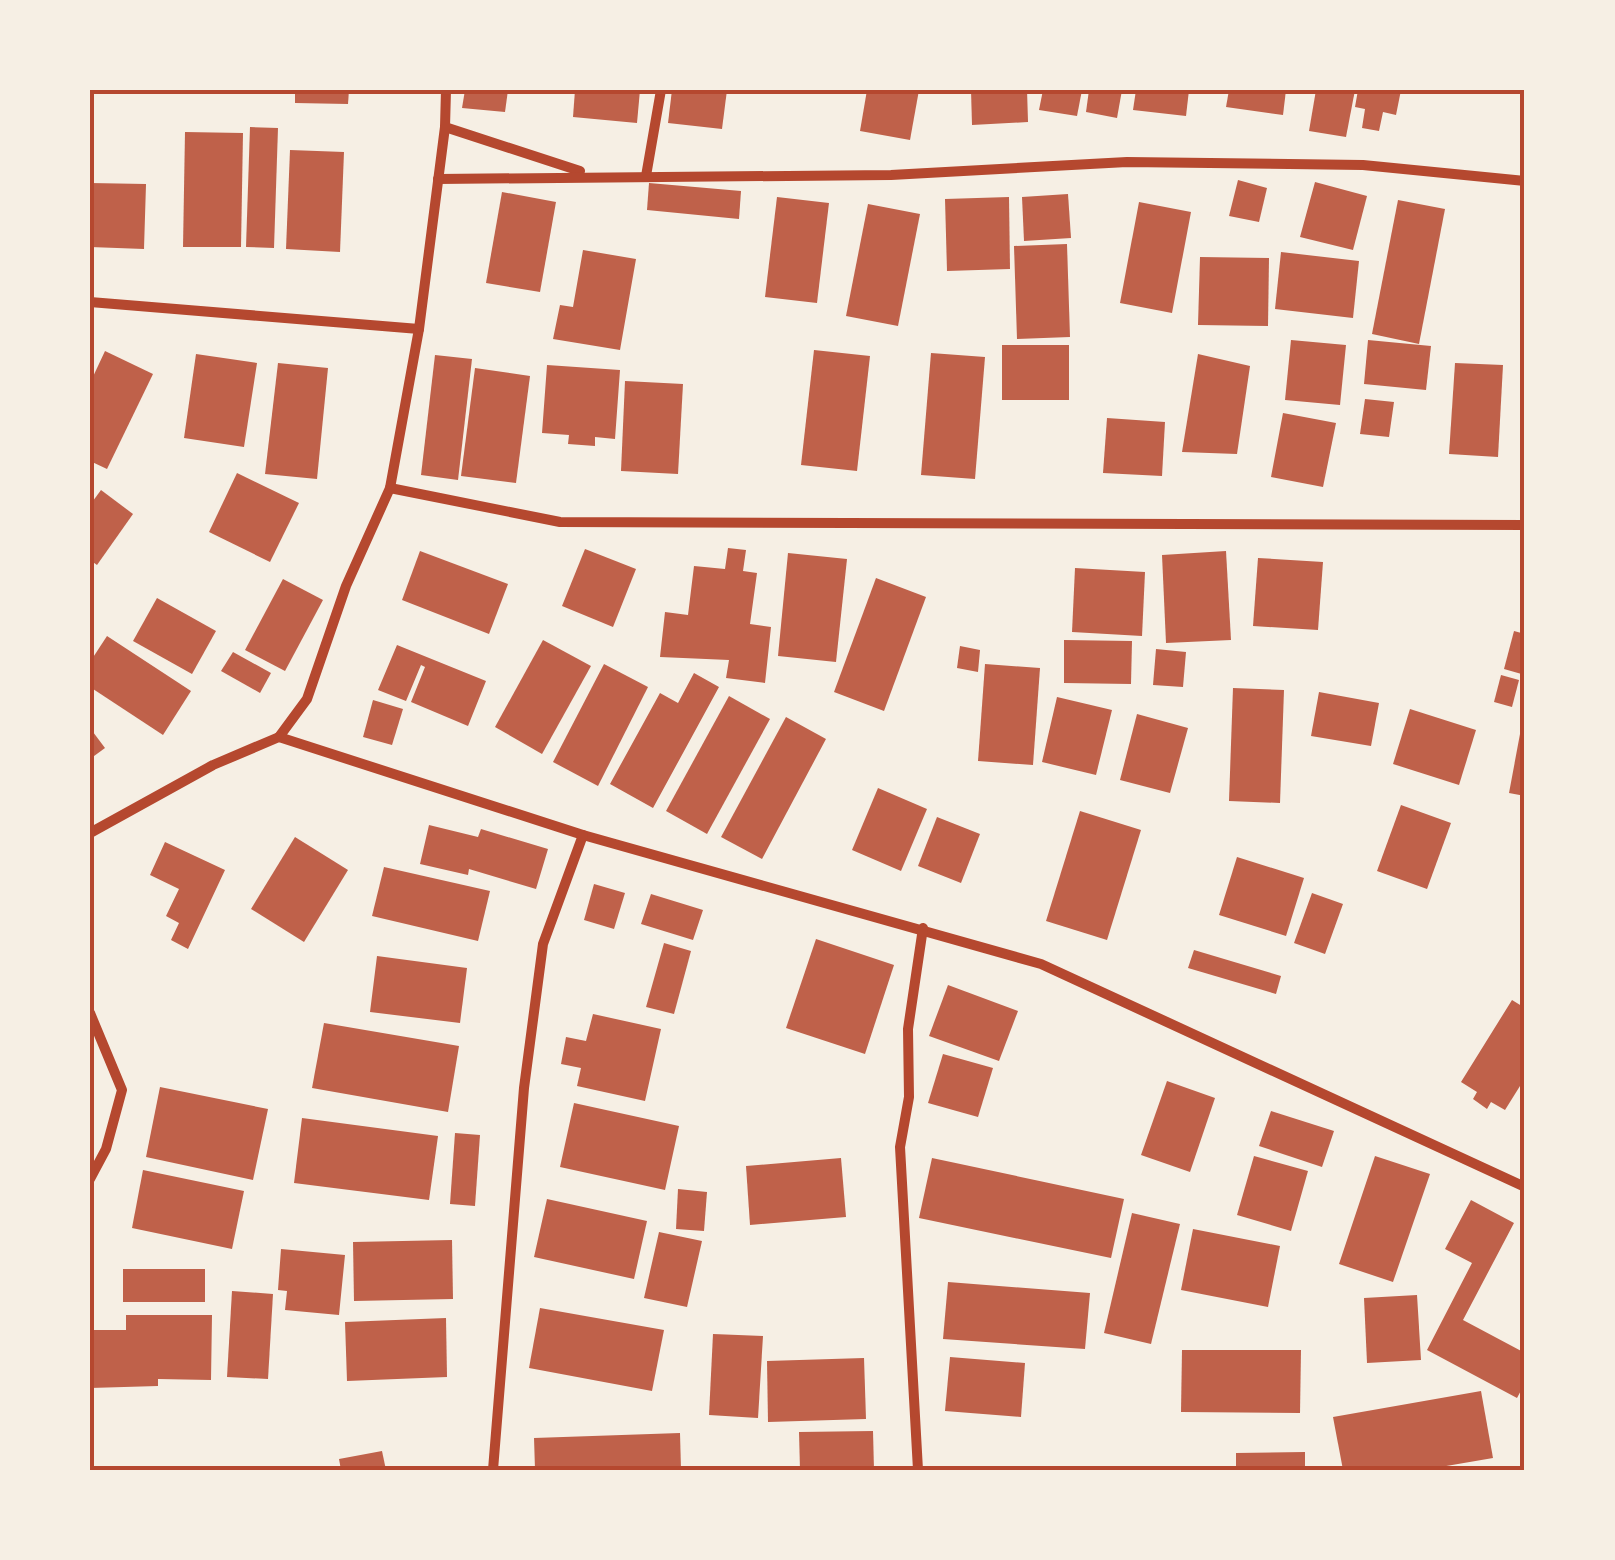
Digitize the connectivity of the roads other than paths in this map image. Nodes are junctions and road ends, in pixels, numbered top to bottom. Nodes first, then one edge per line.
1 (446, 90) edge
2 (661, 90) edge
3 (446, 127) junction
4 (590, 174) junction
5 (646, 176) junction
6 (438, 178) junction
7 (1525, 181) edge
8 (90, 302) edge
9 (419, 328) junction
10 (390, 488) junction
11 (1525, 524) edge
12 (279, 737) junction
13 (90, 833) edge
14 (583, 836) junction
15 (923, 928) junction
16 (90, 1013) edge
17 (90, 1178) edge
18 (1525, 1187) edge
19 (493, 1470) edge
20 (918, 1470) edge

1 - 3 street
2 - 5 street
3 - 4 street
3 - 6 street
4 - 5 street
4 - 6 street
5 - 7 street
6 - 9 street
8 - 9 street
9 - 10 street
10 - 11 street
10 - 12 street
12 - 13 street
12 - 14 street
14 - 15 street
14 - 19 street
15 - 18 street
15 - 20 street
16 - 17 street

